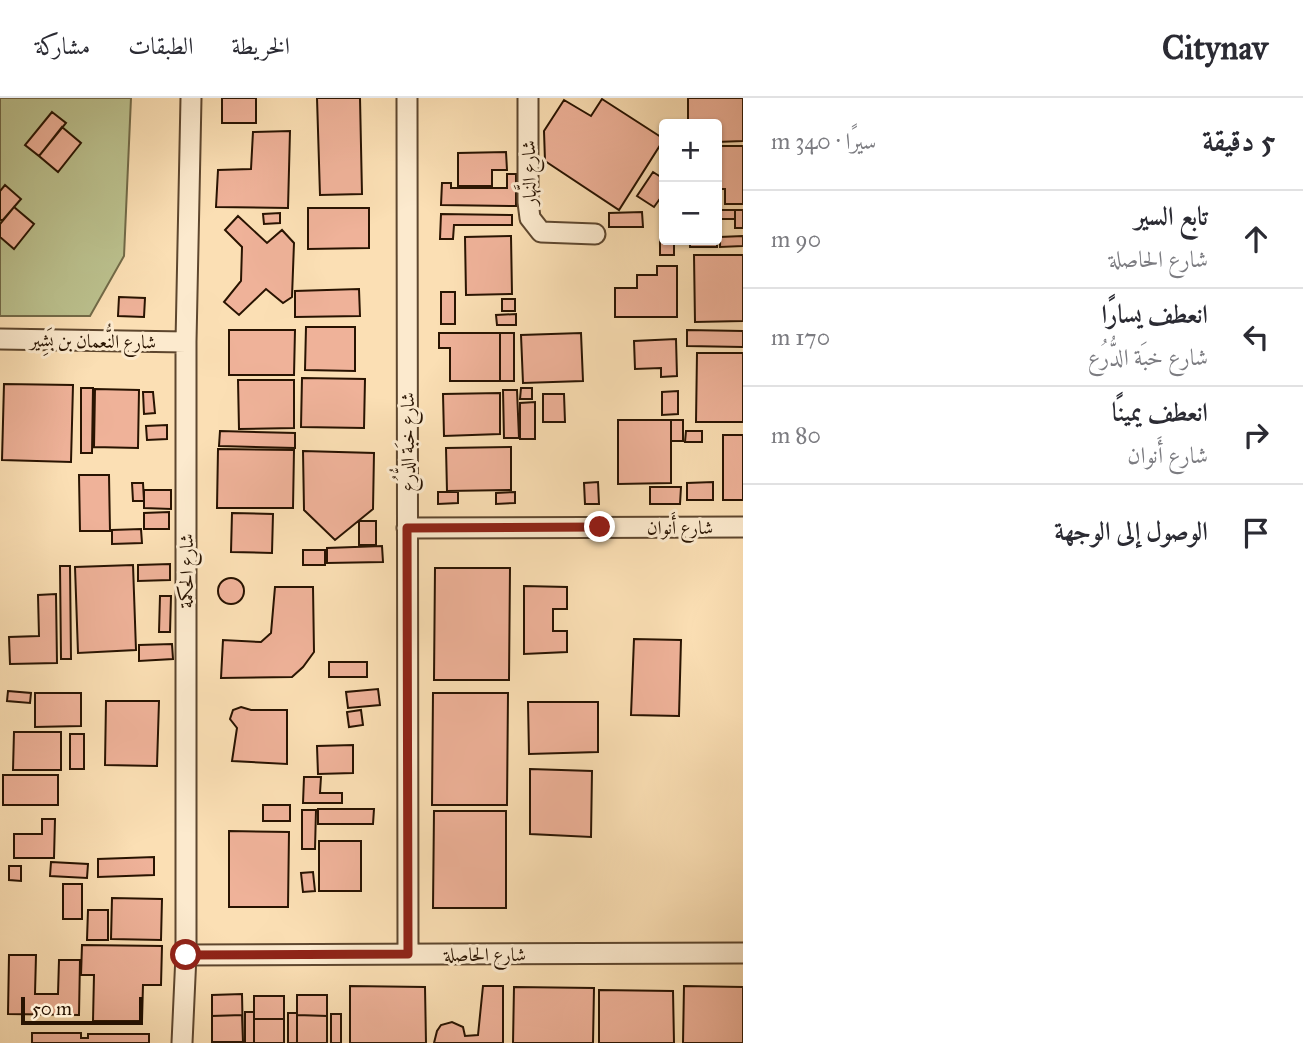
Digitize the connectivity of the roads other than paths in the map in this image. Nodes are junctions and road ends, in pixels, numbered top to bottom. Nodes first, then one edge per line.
1 (191, 98) edge
2 (407, 98) edge
3 (528, 98) edge
4 (595, 234) dead end
5 (0, 339) edge
6 (186, 342) junction
7 (743, 527) edge
8 (407, 528) junction
9 (743, 953) edge
10 (408, 954) junction
11 (186, 955) junction
12 (183, 1043) edge

1 - 6 street, شارع الحكمة
2 - 8 street, شارع خبَة الدُّرُع
3 - 4 street, شارع النَّهار
5 - 6 street, شارع النُّعمان بن بَشِير
6 - 11 street, شارع الحكمة
7 - 8 street, شارع أَنوان
8 - 10 street, شارع خبَة الدُّرُع
9 - 10 street, شارع الحاصلة
10 - 11 street, شارع الحاصلة
11 - 12 street, شارع الحكمة

